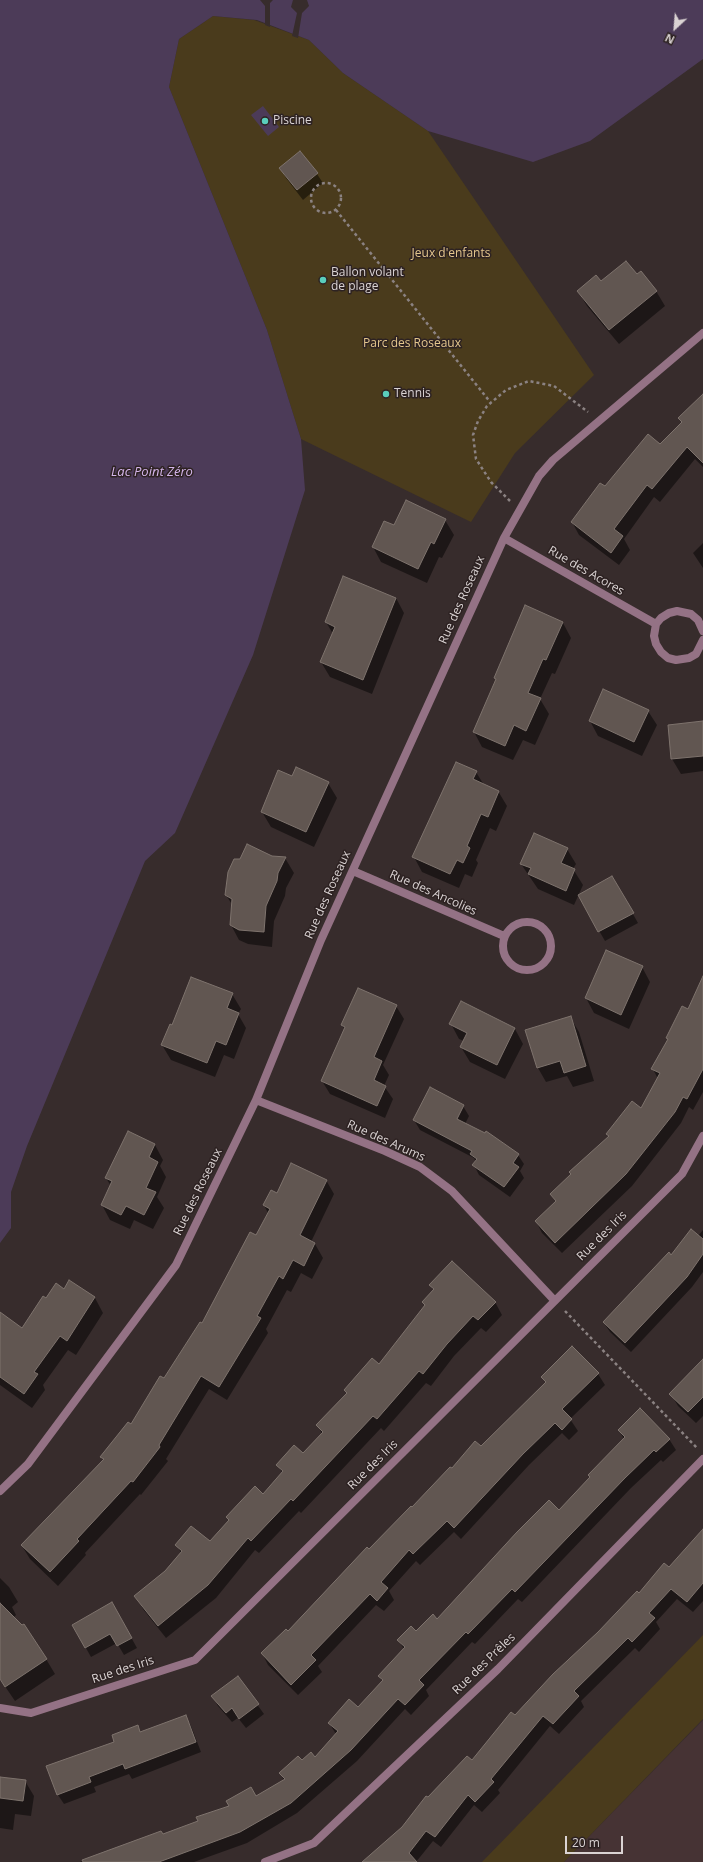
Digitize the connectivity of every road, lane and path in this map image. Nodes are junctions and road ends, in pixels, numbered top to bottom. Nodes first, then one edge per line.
1 (336, 210) junction
2 (703, 333) edge
3 (491, 403) junction
4 (598, 422) junction
5 (519, 510) junction
6 (504, 538) junction
7 (656, 624) junction
8 (703, 631) edge
9 (703, 640) edge
10 (353, 871) junction
11 (504, 936) junction
12 (256, 1100) junction
13 (703, 1136) edge
14 (554, 1300) junction
15 (698, 1449) dead end
16 (703, 1460) edge
17 (0, 1491) edge
18 (0, 1708) edge
19 (265, 1862) edge

1 - 1 path
1 - 3 path
2 - 4 street, Rue des Roseaux
3 - 4 path
3 - 5 path
4 - 5 street, Rue des Roseaux
5 - 6 street, Rue des Roseaux
6 - 7 street, Rue des Acores
6 - 10 street, Rue des Roseaux
7 - 8 street
7 - 9 street
10 - 11 street, Rue des Ancolies
10 - 12 street, Rue des Roseaux
11 - 11 street
12 - 14 street, Rue des Arums
12 - 17 street, Rue des Roseaux
13 - 14 street, Rue des Iris
14 - 15 path
14 - 18 street, Rue des Iris
16 - 19 street, Rue des Prêles

